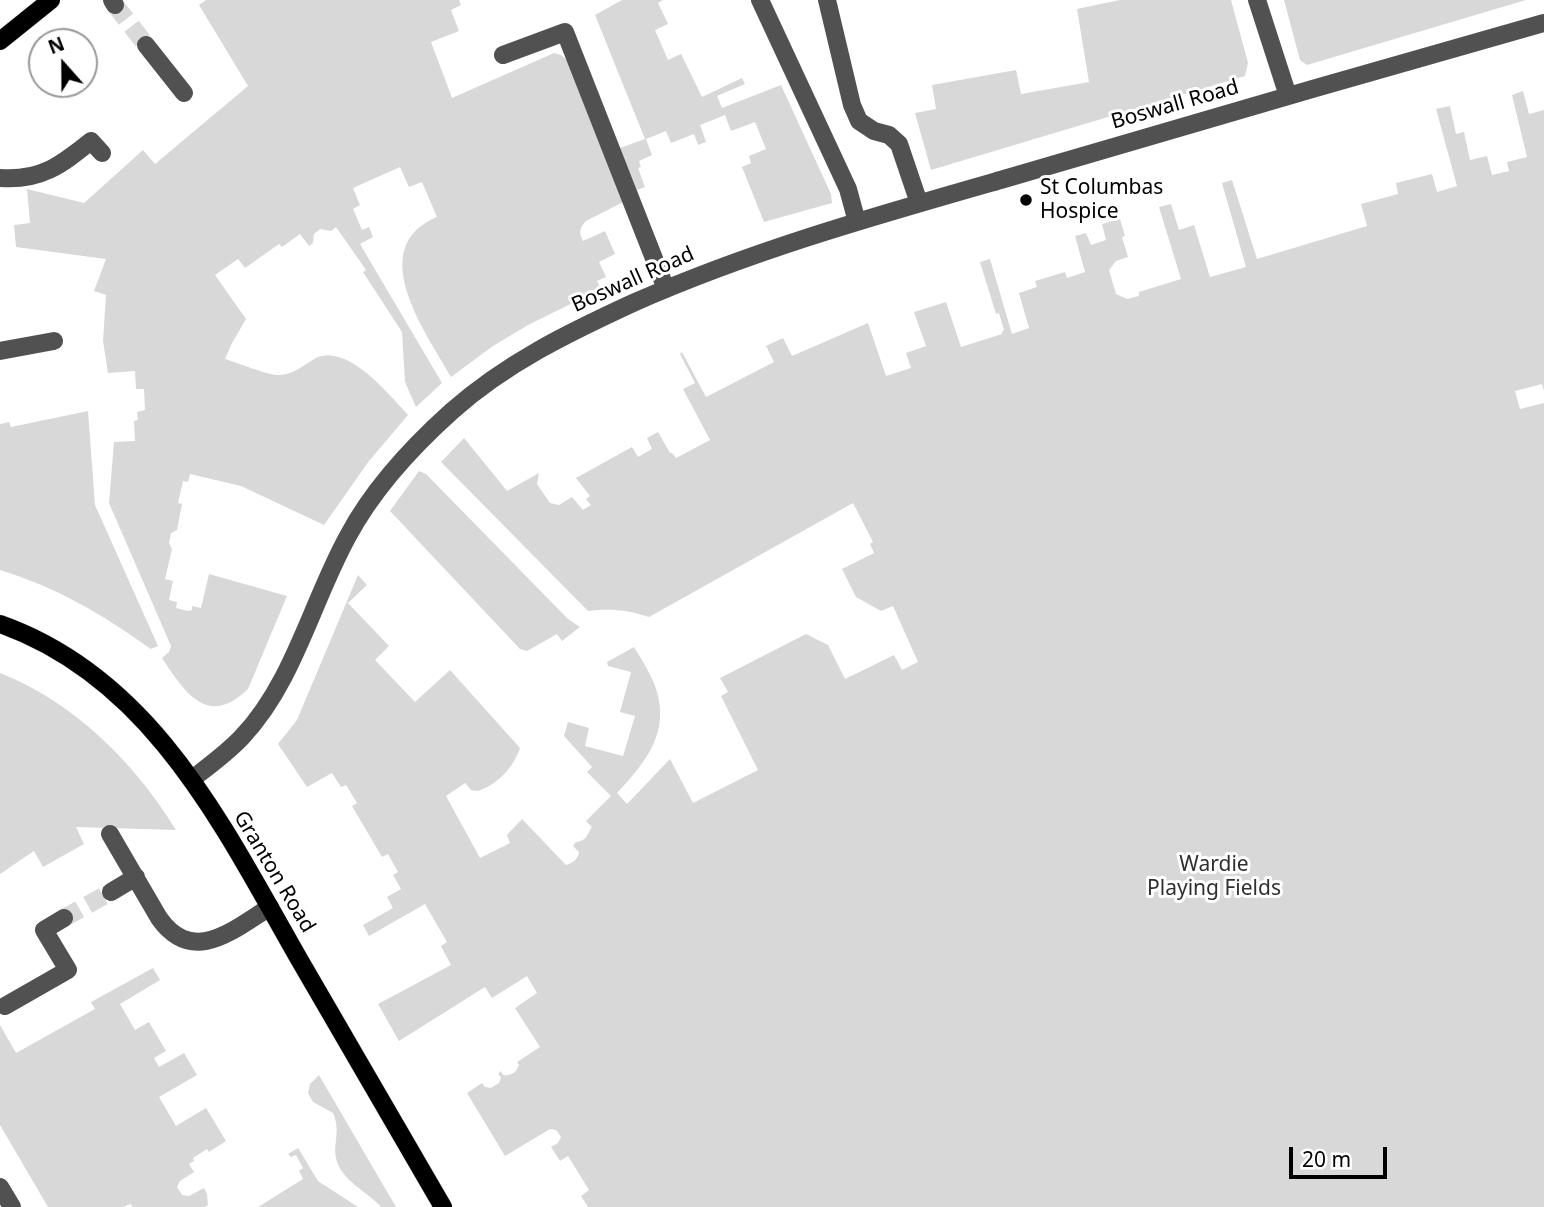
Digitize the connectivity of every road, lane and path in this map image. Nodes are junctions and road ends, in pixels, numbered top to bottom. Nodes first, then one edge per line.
1 (51, 0) edge
2 (760, 0) edge
3 (827, 0) edge
4 (1257, 0) edge
5 (1544, 23) edge
6 (0, 41) edge
7 (146, 45) tunnel mouth
8 (503, 55) dead end
9 (184, 93) dead end
10 (1288, 96) junction
11 (102, 153) dead end
12 (0, 178) edge
13 (919, 204) junction
14 (857, 222) junction
15 (666, 289) junction
16 (54, 341) dead end
17 (0, 351) edge
18 (0, 624) edge
19 (192, 779) junction
20 (110, 834) dead end
21 (136, 877) junction
22 (111, 892) tunnel mouth
23 (270, 907) junction
24 (64, 918) tunnel mouth
25 (5, 1006) dead end
26 (0, 1187) edge
27 (12, 1207) edge
28 (443, 1207) edge

1 - 6 main road
2 - 14 street
3 - 13 street
4 - 10 street
5 - 10 street, Boswall Road
7 - 9 street
8 - 15 street
10 - 13 street, Boswall Road
11 - 12 street
13 - 14 street, Boswall Road
14 - 15 street, Boswall Road
15 - 19 street, Boswall Road
16 - 17 street
18 - 19 main road, Granton Road
19 - 23 main road, Granton Road
20 - 21 street
21 - 22 street
21 - 23 street
23 - 28 main road, Granton Road
24 - 25 street
26 - 27 street

